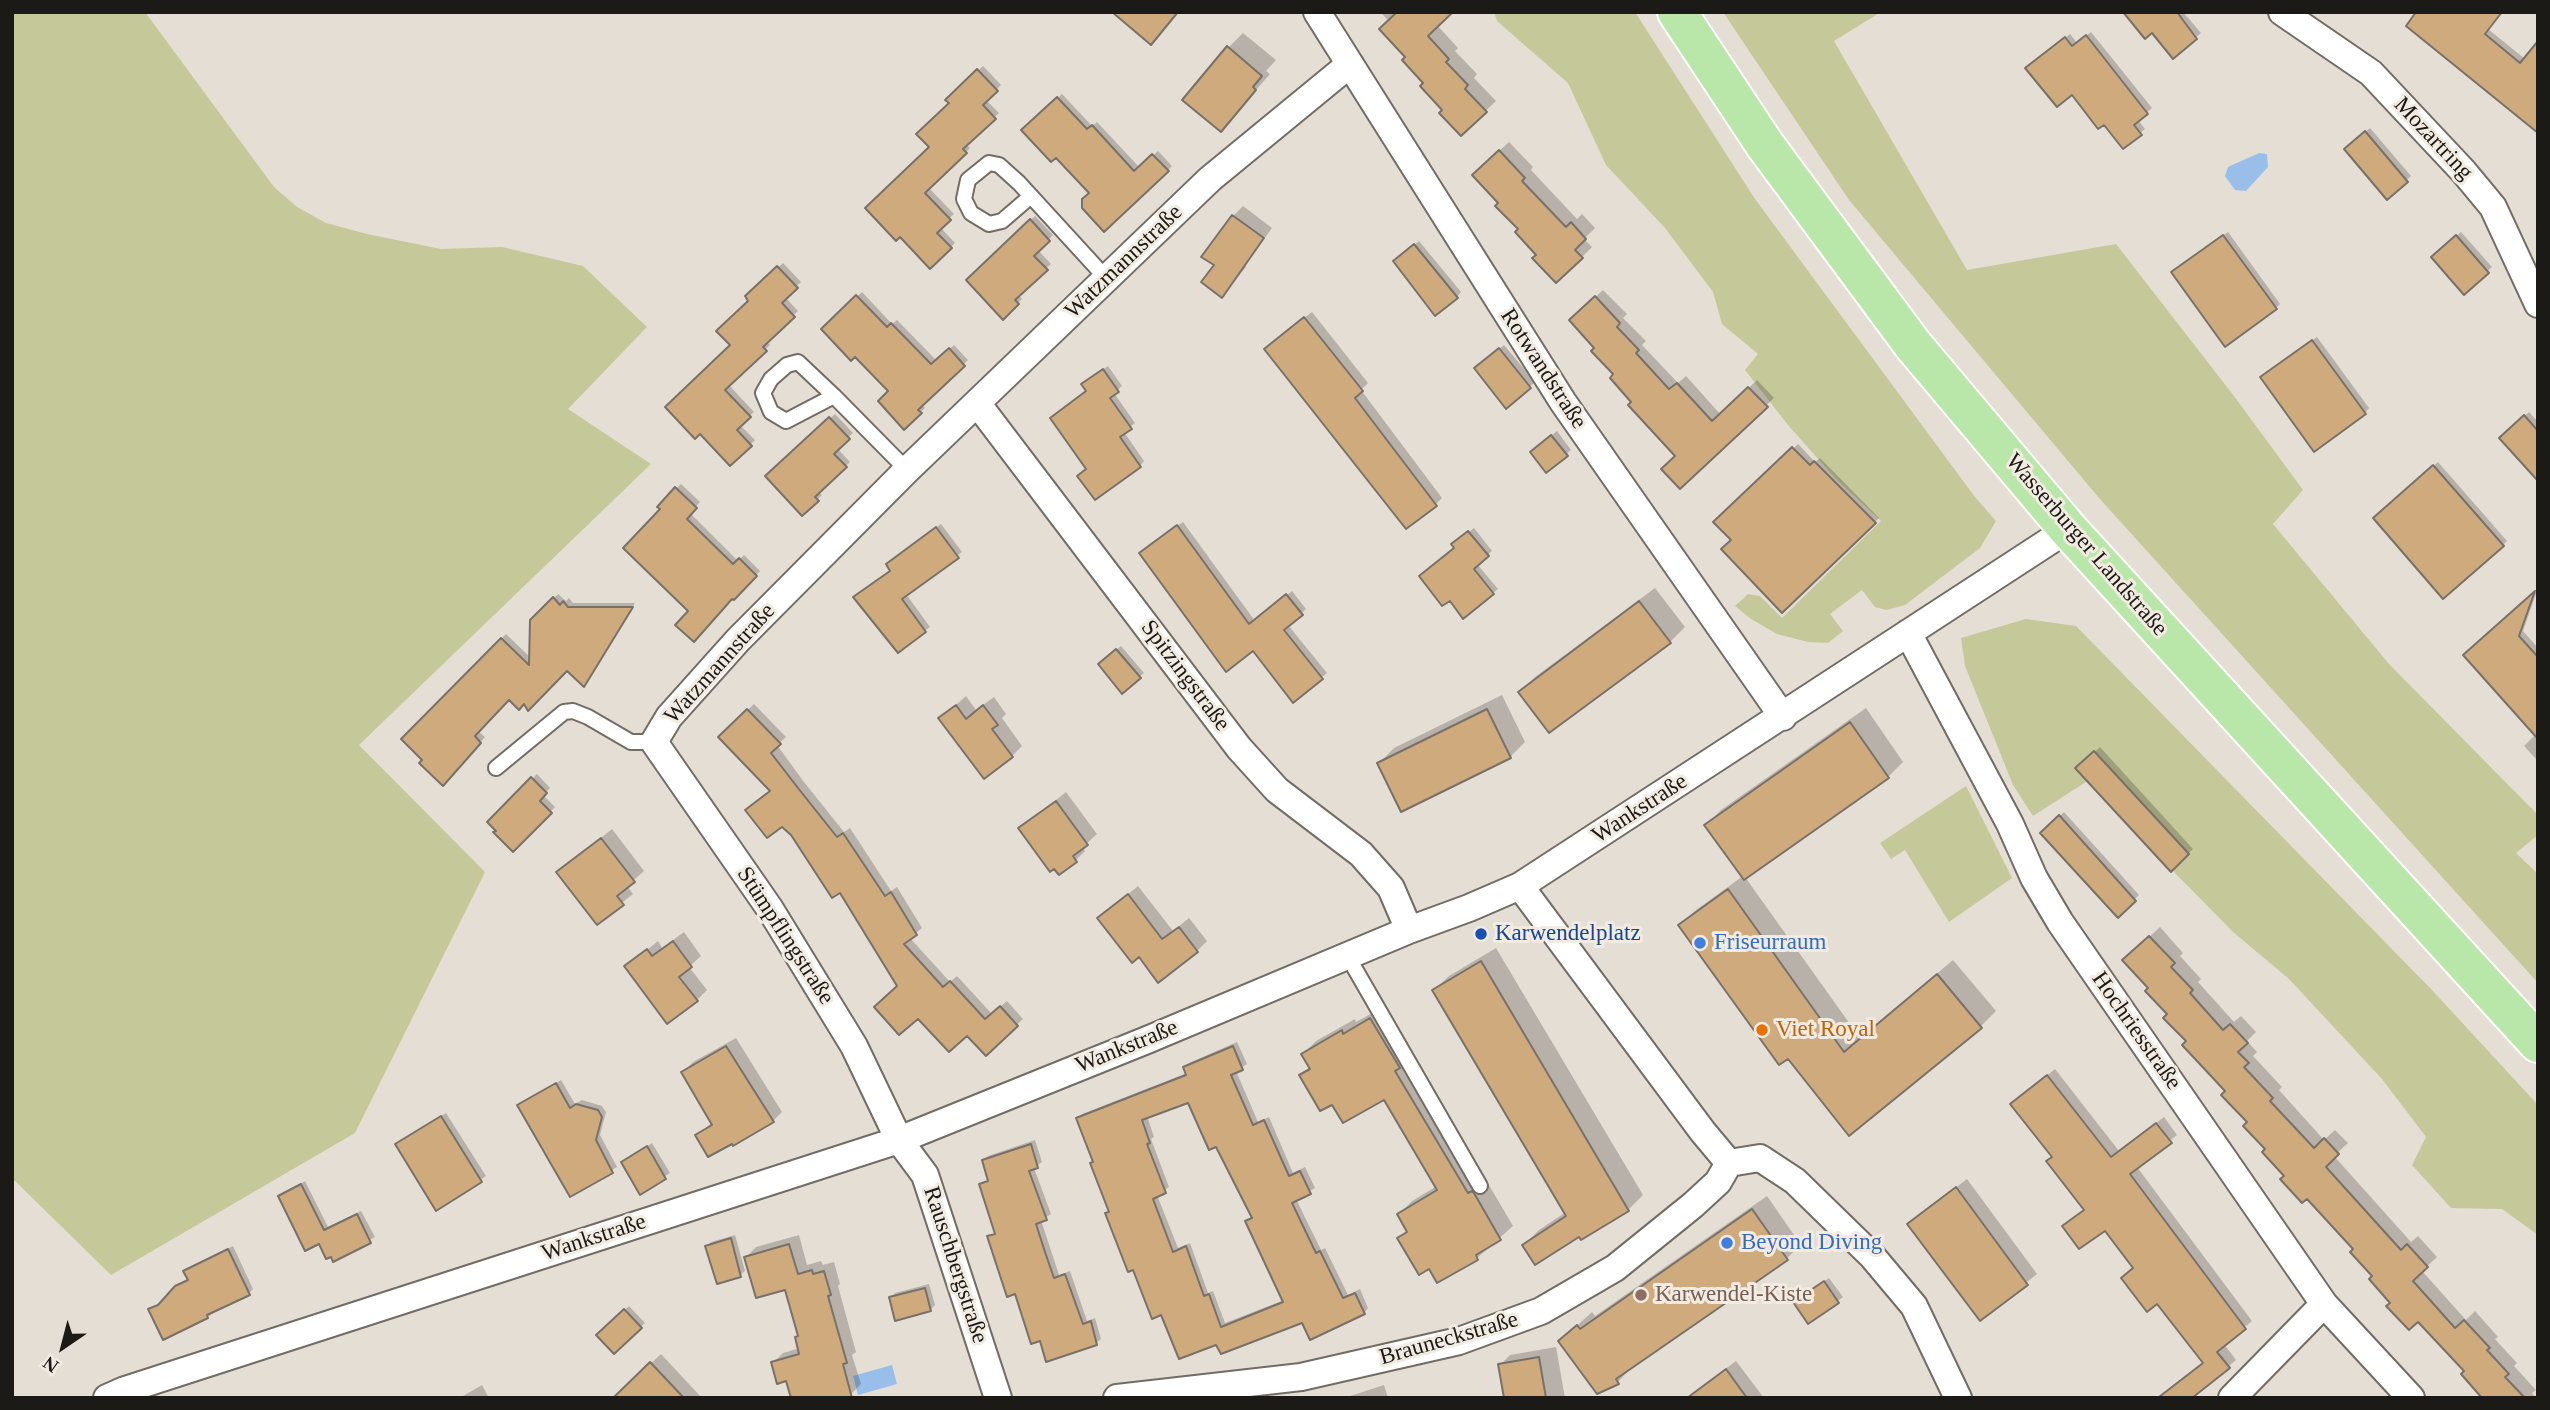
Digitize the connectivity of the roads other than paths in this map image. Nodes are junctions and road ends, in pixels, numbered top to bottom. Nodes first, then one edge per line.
1 (1317, 12) edge
2 (1677, 12) edge
3 (2282, 12) edge
4 (1350, 64) junction
5 (1031, 196) junction
6 (1106, 278) junction
7 (2538, 304) edge
8 (834, 396) junction
9 (978, 403) junction
10 (907, 470) junction
11 (2068, 529) junction
12 (1908, 633) junction
13 (1783, 717) junction
14 (654, 742) junction
15 (496, 768) dead end
16 (1520, 886) junction
17 (1409, 930) junction
18 (1347, 955) junction
19 (2538, 1043) edge
20 (900, 1139) junction
21 (1729, 1163) junction
22 (1480, 1186) dead end
23 (2324, 1304) junction
24 (107, 1398) edge
25 (998, 1398) edge
26 (1117, 1398) edge
27 (1958, 1398) edge
28 (2232, 1398) edge
29 (2411, 1398) edge

1 - 4 street, Rotwandstraße
2 - 11 main road, Wasserburger Landstraße
3 - 7 street, Mozartring
4 - 6 street, Watzmannstraße
4 - 13 street, Rotwandstraße
5 - 5 lane
5 - 6 lane
6 - 9 street, Watzmannstraße
8 - 8 lane
8 - 10 lane
9 - 10 street, Watzmannstraße
9 - 17 street, Spitzingstraße
10 - 14 street, Watzmannstraße
11 - 12 street, Wankstraße
11 - 19 main road, Wasserburger Landstraße
12 - 13 street, Wankstraße
12 - 23 street, Hochriesstraße
13 - 16 street, Wankstraße
14 - 15 lane
14 - 20 street, Stümpflingstraße
16 - 17 street, Wankstraße
16 - 21 street
17 - 18 street, Wankstraße
18 - 20 street, Wankstraße
18 - 22 lane
20 - 24 street, Wankstraße
20 - 25 street, Rauschbergstraße
21 - 26 street, Brauneckstraße
21 - 27 street
23 - 28 street
23 - 29 street, Hochriesstraße

